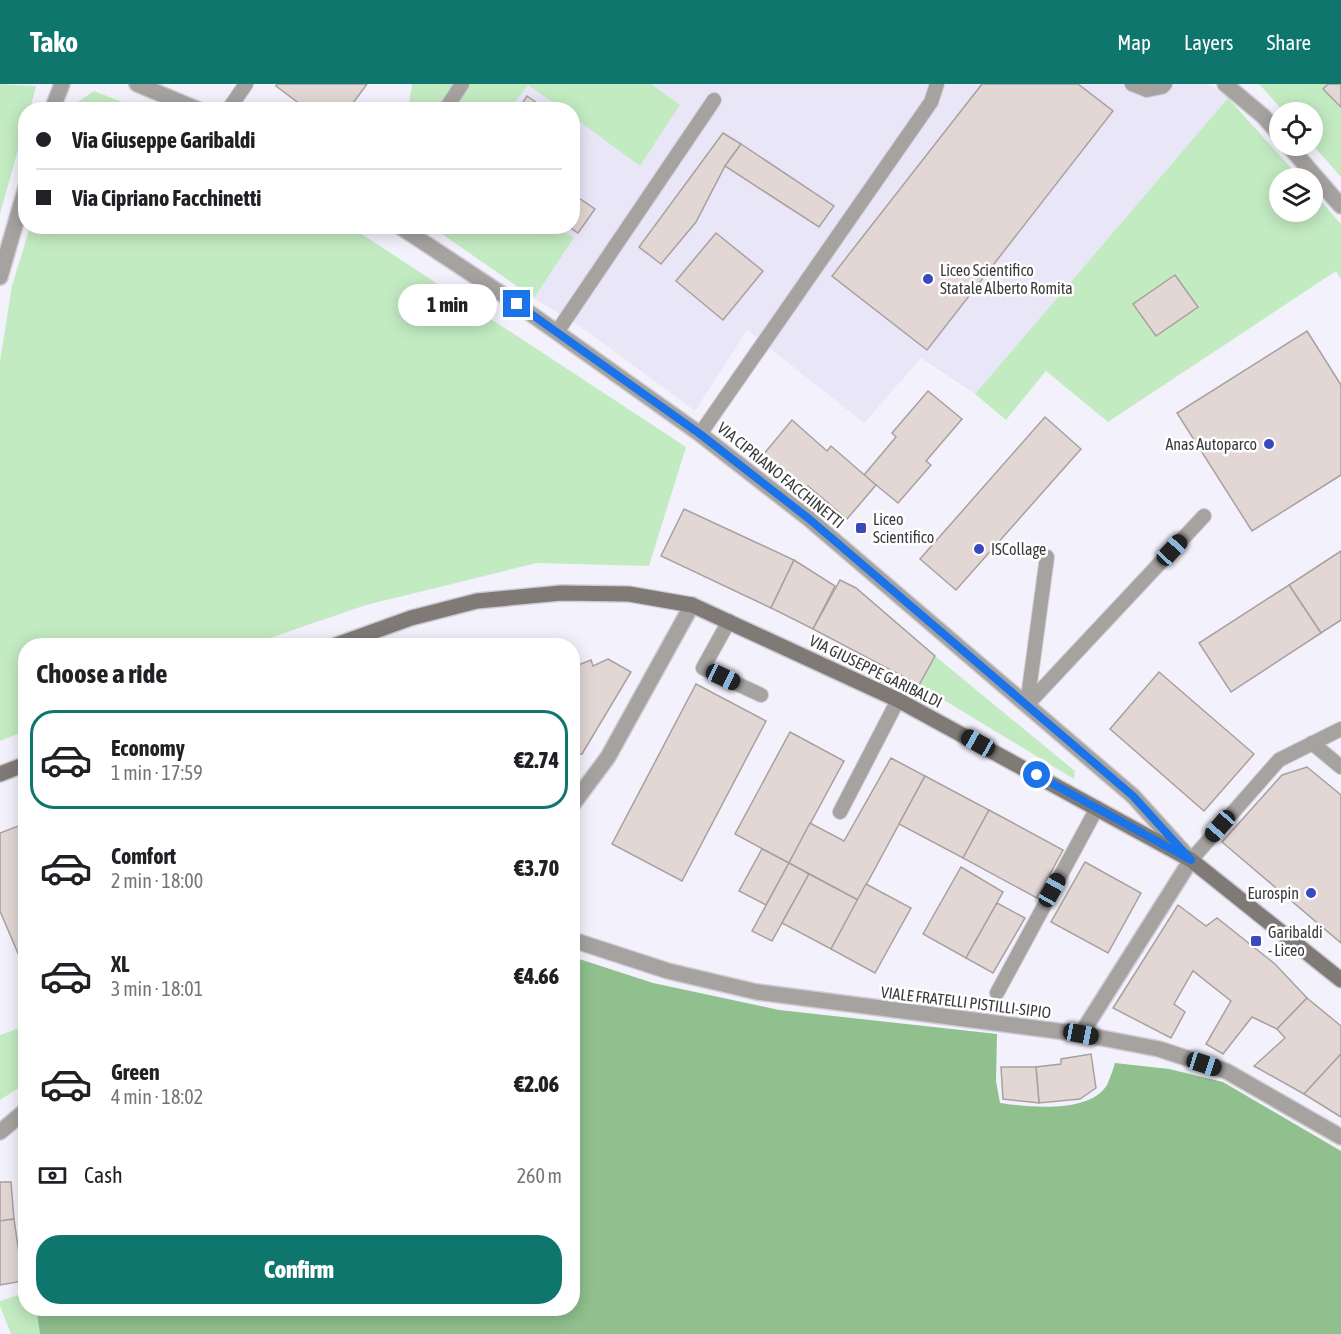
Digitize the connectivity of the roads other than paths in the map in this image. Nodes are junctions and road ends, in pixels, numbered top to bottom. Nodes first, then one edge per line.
1 (62, 84) edge
2 (246, 84) edge
3 (462, 84) edge
4 (937, 84) edge
5 (1132, 84) edge
6 (1165, 84) edge
7 (1225, 84) edge
8 (143, 85) edge
9 (714, 100) dead end
10 (55, 102) edge
11 (181, 102) edge
12 (234, 102) edge
13 (450, 102) edge
14 (1269, 123) edge
15 (1298, 156) edge
16 (1341, 206) edge
17 (18, 215) edge
18 (411, 234) edge
19 (0, 277) edge
20 (557, 333) junction
21 (700, 434) junction
22 (1204, 516) dead end
23 (1047, 557) dead end
24 (692, 604) junction
25 (729, 621) junction
26 (355, 638) edge
27 (761, 695) dead end
28 (898, 700) junction
29 (1027, 705) junction
30 (1341, 729) edge
31 (1312, 744) junction
32 (18, 767) edge
33 (1341, 767) edge
34 (0, 774) edge
35 (580, 795) edge
36 (1097, 808) junction
37 (840, 812) dead end
38 (1191, 860) junction
39 (580, 942) edge
40 (1341, 980) edge
41 (997, 993) dead end
42 (1081, 1034) junction
43 (18, 1117) edge
44 (0, 1132) edge
45 (1341, 1137) edge

1 - 10 street
2 - 12 lane
3 - 13 lane
4 - 21 lane
5 - 6 lane
7 - 14 street
8 - 11 street
9 - 20 lane
15 - 16 street
17 - 19 street
18 - 20 street, VIA CIPRIANO FACCHINETTI
20 - 21 street, VIA CIPRIANO FACCHINETTI
21 - 29 street, VIA CIPRIANO FACCHINETTI
22 - 29 lane
23 - 29 lane
24 - 25 main road, VIA GIUSEPPE GARIBALDI
24 - 26 main road, VIA GIUSEPPE GARIBALDI
24 - 35 street
25 - 27 lane
25 - 28 main road, VIA GIUSEPPE GARIBALDI
28 - 36 main road, VIA GIUSEPPE GARIBALDI
28 - 37 lane
29 - 38 street, VIA CIPRIANO FACCHINETTI
30 - 31 lane
31 - 33 lane
31 - 38 lane
32 - 34 main road
36 - 38 main road, VIA GIUSEPPE GARIBALDI
36 - 41 lane
38 - 40 main road, VIA GIUSEPPE GARIBALDI
38 - 42 street
39 - 42 street, VIALE FRATELLI PISTILLI-SIPIO
42 - 45 street, VIALE FRATELLI PISTILLI-SIPIO
43 - 44 street

